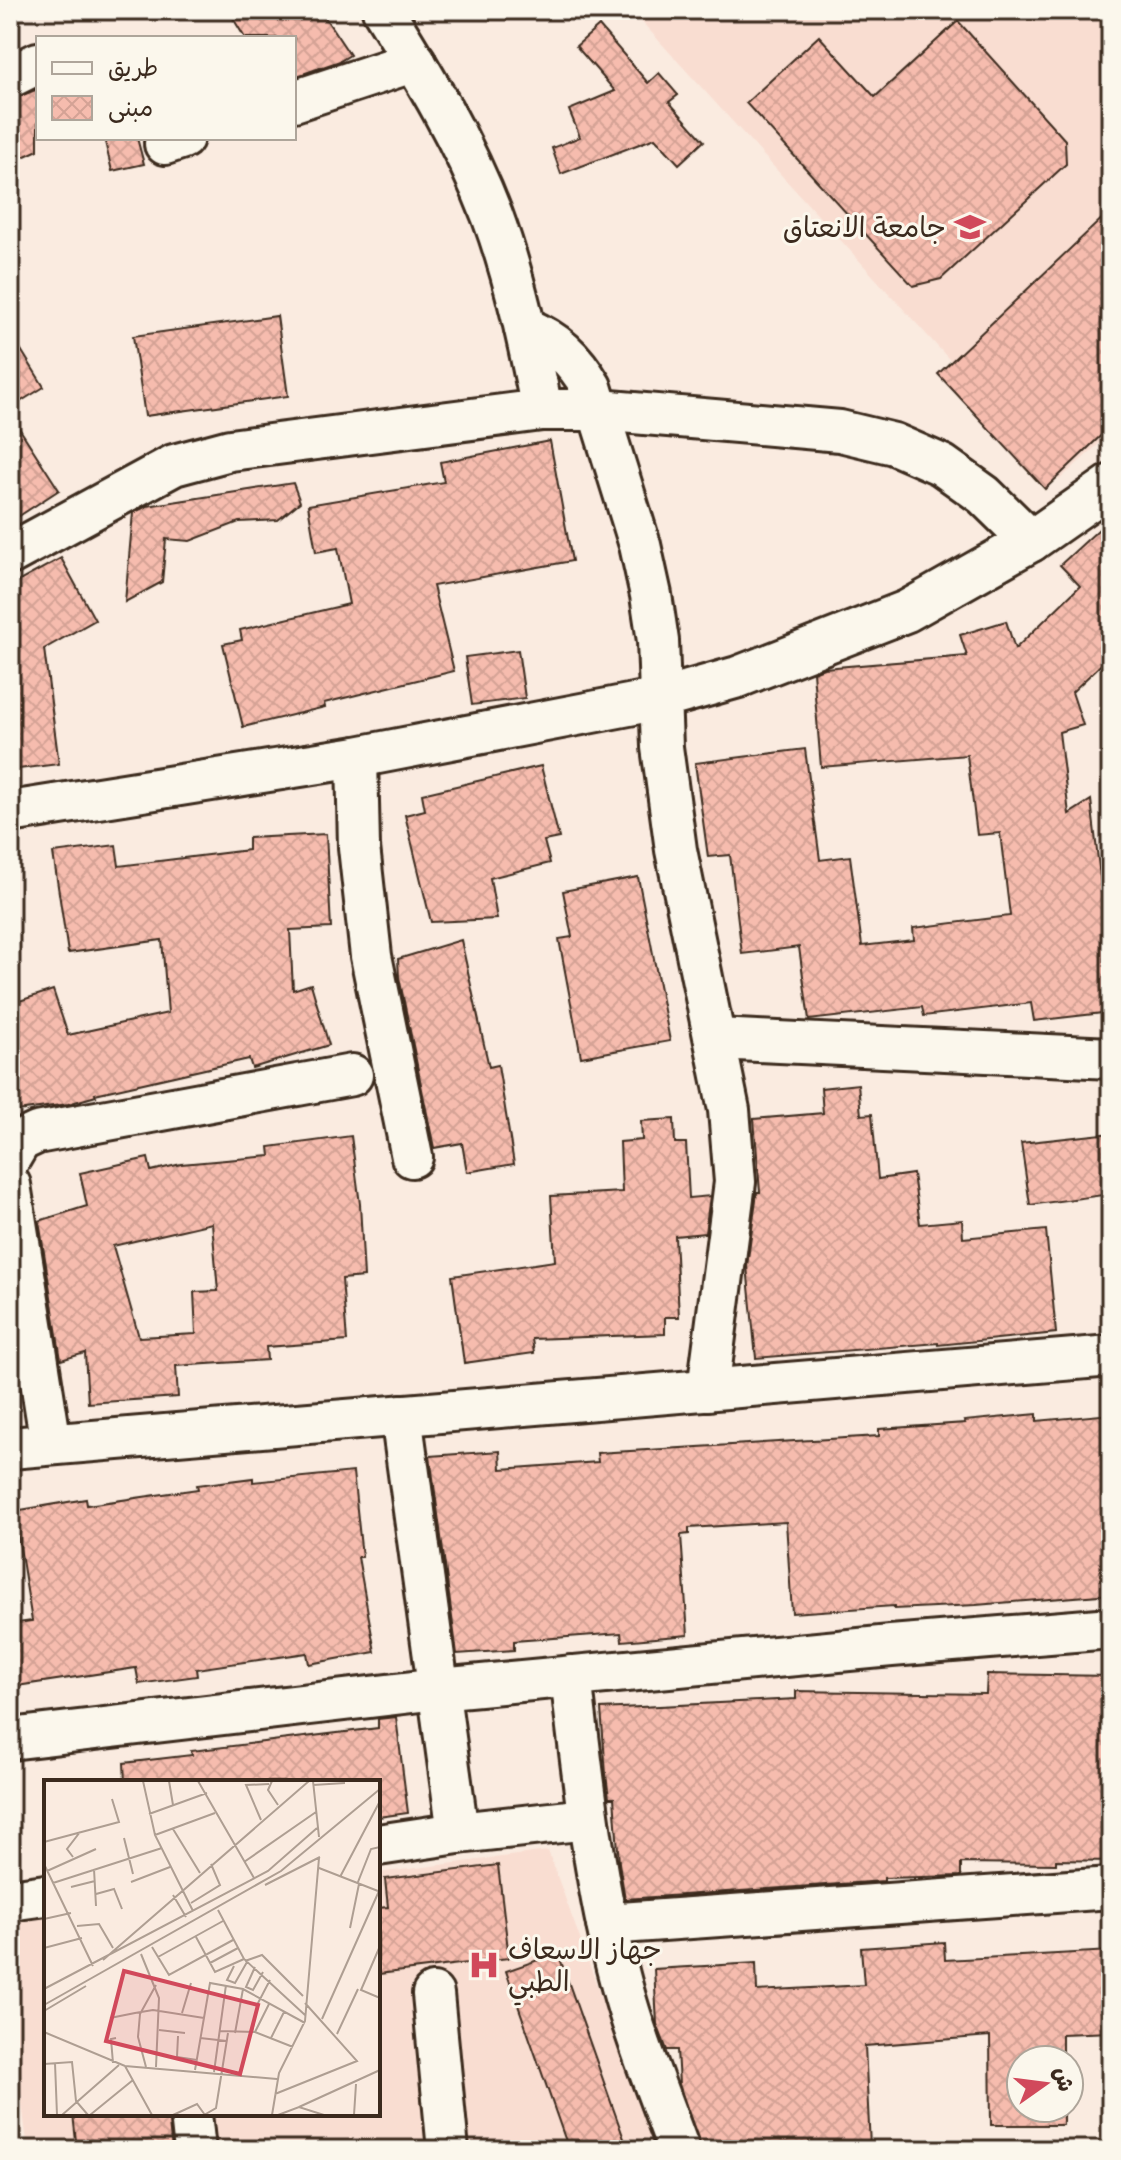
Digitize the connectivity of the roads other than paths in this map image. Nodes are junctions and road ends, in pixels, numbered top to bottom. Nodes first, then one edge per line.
1 (383, 10) edge
2 (415, 61) junction
3 (36, 64) edge
4 (10, 77) edge
5 (296, 100) edge
6 (525, 328) junction
7 (542, 410) junction
8 (599, 410) junction
9 (1111, 485) edge
10 (1031, 541) junction
11 (10, 554) edge
12 (660, 699) junction
13 (357, 757) junction
14 (10, 812) edge
15 (716, 1039) junction
16 (1111, 1058) edge
17 (352, 1075) dead end
18 (412, 1157) dead end
19 (10, 1158) edge
20 (10, 1185) edge
21 (1111, 1356) edge
22 (708, 1390) junction
23 (401, 1415) junction
24 (51, 1444) junction
25 (10, 1448) edge
26 (1111, 1628) edge
27 (571, 1676) junction
28 (438, 1689) junction
29 (10, 1739) edge
30 (588, 1819) junction
31 (458, 1833) junction
32 (380, 1845) edge
33 (1111, 1888) edge
34 (44, 1895) edge
35 (10, 1900) edge
36 (607, 1924) junction
37 (433, 1994) dead end
38 (191, 2116) edge
39 (195, 2150) edge
40 (448, 2150) edge
41 (679, 2150) edge

1 - 2 street
2 - 5 street
2 - 6 street
3 - 4 street
6 - 7 street
6 - 8 street
7 - 8 street
7 - 11 street
8 - 10 street
8 - 12 street
9 - 10 street
10 - 12 street
12 - 13 street
12 - 15 street
13 - 14 street
13 - 18 street
15 - 16 street
15 - 22 street
17 - 19 street
20 - 24 street
21 - 22 street
22 - 23 street
23 - 24 street
23 - 28 street
24 - 25 street
26 - 27 street
27 - 28 street
27 - 30 street
28 - 29 street
28 - 31 street
30 - 31 street
30 - 36 street
31 - 32 street
33 - 36 street
34 - 35 street
36 - 41 street
37 - 40 street
38 - 39 street

